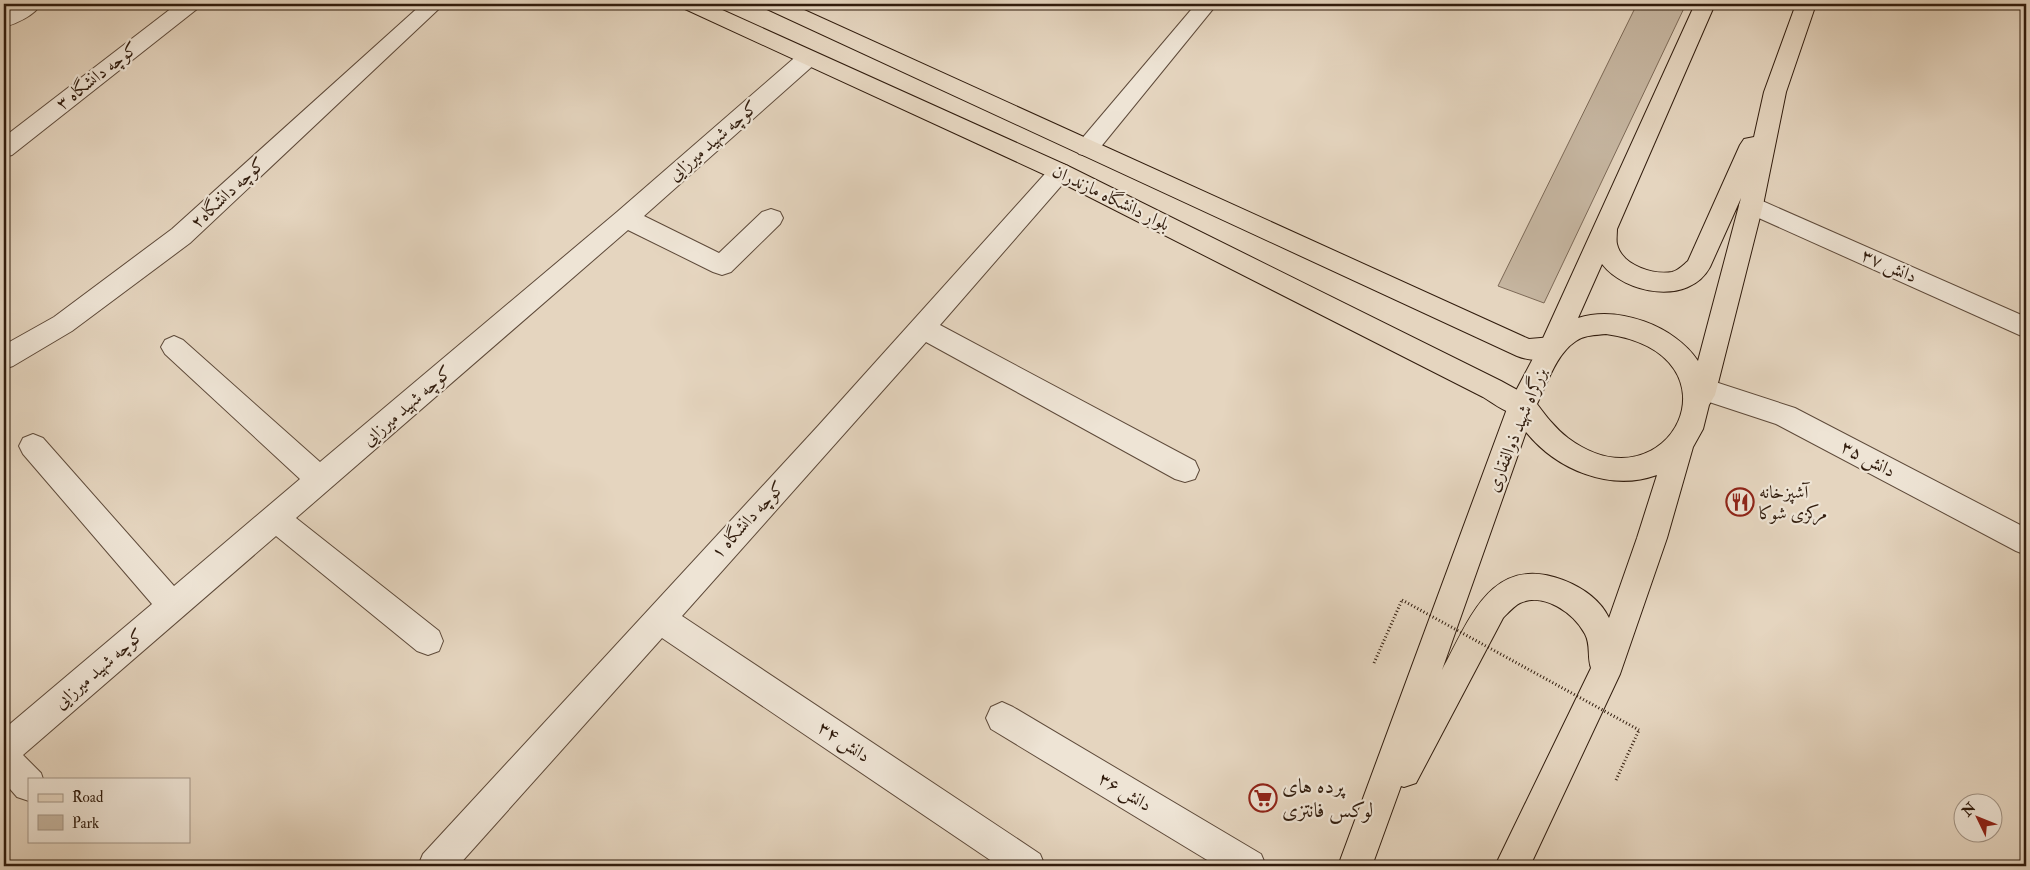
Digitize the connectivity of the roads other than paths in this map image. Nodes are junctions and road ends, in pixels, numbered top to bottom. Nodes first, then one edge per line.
1 (31, 4) edge
2 (190, 4) edge
3 (434, 4) edge
4 (692, 4) edge
5 (774, 4) edge
6 (1207, 4) edge
7 (1705, 4) edge
8 (1806, 4) edge
9 (4, 20) edge
10 (808, 58) junction
11 (1775, 92) junction
12 (1087, 148) junction
13 (4, 149) edge
14 (1060, 172) junction
15 (1751, 205) junction
16 (626, 218) junction
17 (771, 218) dead end
18 (1605, 229) junction
19 (2026, 328) edge
20 (924, 329) junction
21 (174, 347) dead end
22 (1552, 348) junction
23 (4, 358) edge
24 (1700, 394) junction
25 (1522, 406) junction
26 (1680, 444) junction
27 (33, 446) dead end
28 (1184, 470) dead end
29 (320, 480) junction
30 (275, 518) junction
31 (2026, 542) edge
32 (172, 606) junction
33 (659, 618) junction
34 (428, 641) dead end
35 (1604, 674) junction
36 (1002, 718) dead end
37 (4, 750) edge
38 (4, 758) edge
39 (28, 784) edge
40 (1356, 862) edge
41 (435, 866) edge
42 (1028, 866) edge
43 (1249, 866) edge
44 (1512, 866) edge

1 - 9 street
2 - 13 street, کوچه دانشگاه ۳
3 - 23 street, کوچه دانشگاه۲
4 - 10 main road, بلوار دانشگاه مازندران
5 - 12 main road, بلوار دانشگاه مازندران
6 - 12 street
7 - 18 main road, بزرگراه شهید ذوالفقاری
8 - 11 main road
10 - 14 main road, بلوار دانشگاه مازندران
10 - 16 street, کوچه شهید میرزایی
11 - 15 main road
11 - 18 main road
12 - 22 main road, بلوار دانشگاه مازندران
14 - 20 street, کوچه دانشگاه ۱
14 - 25 main road, بلوار دانشگاه مازندران
15 - 19 street, دانش ۳۷
15 - 24 main road
16 - 17 street
16 - 29 street, کوچه شهید میرزایی
18 - 22 main road, بزرگراه شهید ذوالفقاری
20 - 28 street
20 - 33 street, کوچه دانشگاه ۱
21 - 29 street
22 - 24 main road
22 - 25 main road, بزرگراه شهید ذوالفقاری
24 - 26 main road
24 - 31 street, دانش ۳۵
25 - 26 main road
25 - 40 main road, بزرگراه شهید ذوالفقاری
26 - 35 main road
27 - 32 street
29 - 30 street, کوچه شهید میرزایی
30 - 32 street, کوچه شهید میرزایی
30 - 34 street
32 - 37 street, کوچه شهید میرزایی
33 - 41 street, کوچه دانشگاه ۱
33 - 42 street, دانش ۳۴
35 - 40 main road
35 - 44 main road
36 - 43 street, دانش ۳۶
38 - 39 street

